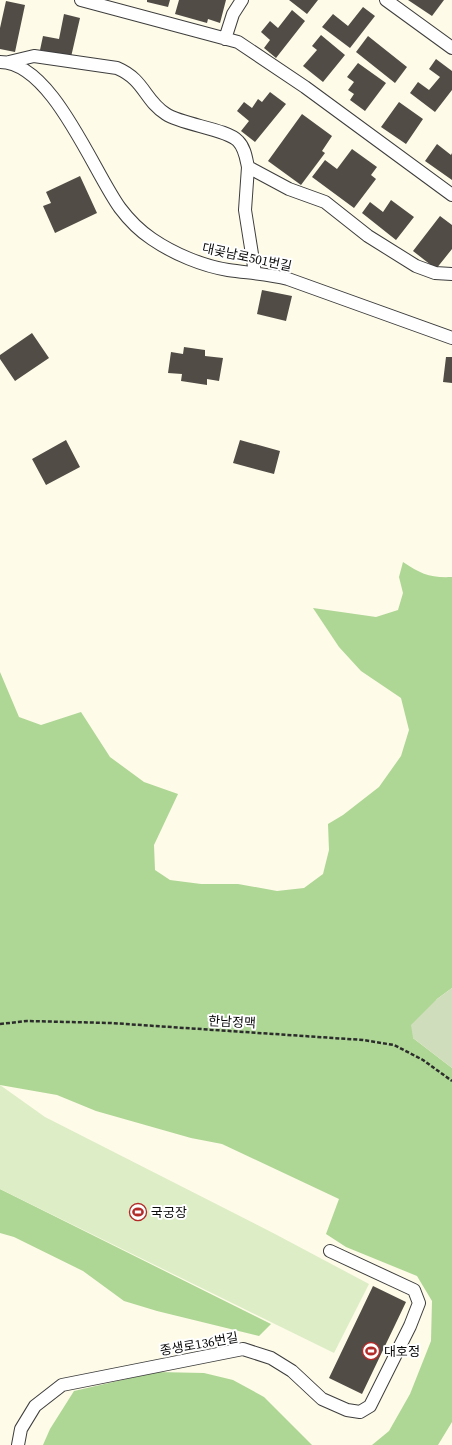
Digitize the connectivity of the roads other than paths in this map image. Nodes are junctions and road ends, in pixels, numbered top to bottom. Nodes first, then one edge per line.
1 (81, 0) edge
2 (242, 0) edge
3 (386, 0) edge
4 (225, 38) junction
5 (452, 48) edge
6 (5, 62) edge
7 (248, 167) junction
8 (452, 194) edge
9 (255, 273) junction
10 (452, 274) edge
11 (452, 338) edge
12 (330, 1251) dead end
13 (18, 1445) edge

1 - 4 lane
2 - 4 lane
3 - 5 lane
4 - 8 lane
6 - 7 lane
6 - 9 lane, 대곶남로501번길
7 - 9 lane
7 - 10 lane
9 - 11 lane, 대곶남로501번길
12 - 13 lane, 종생로136번길

